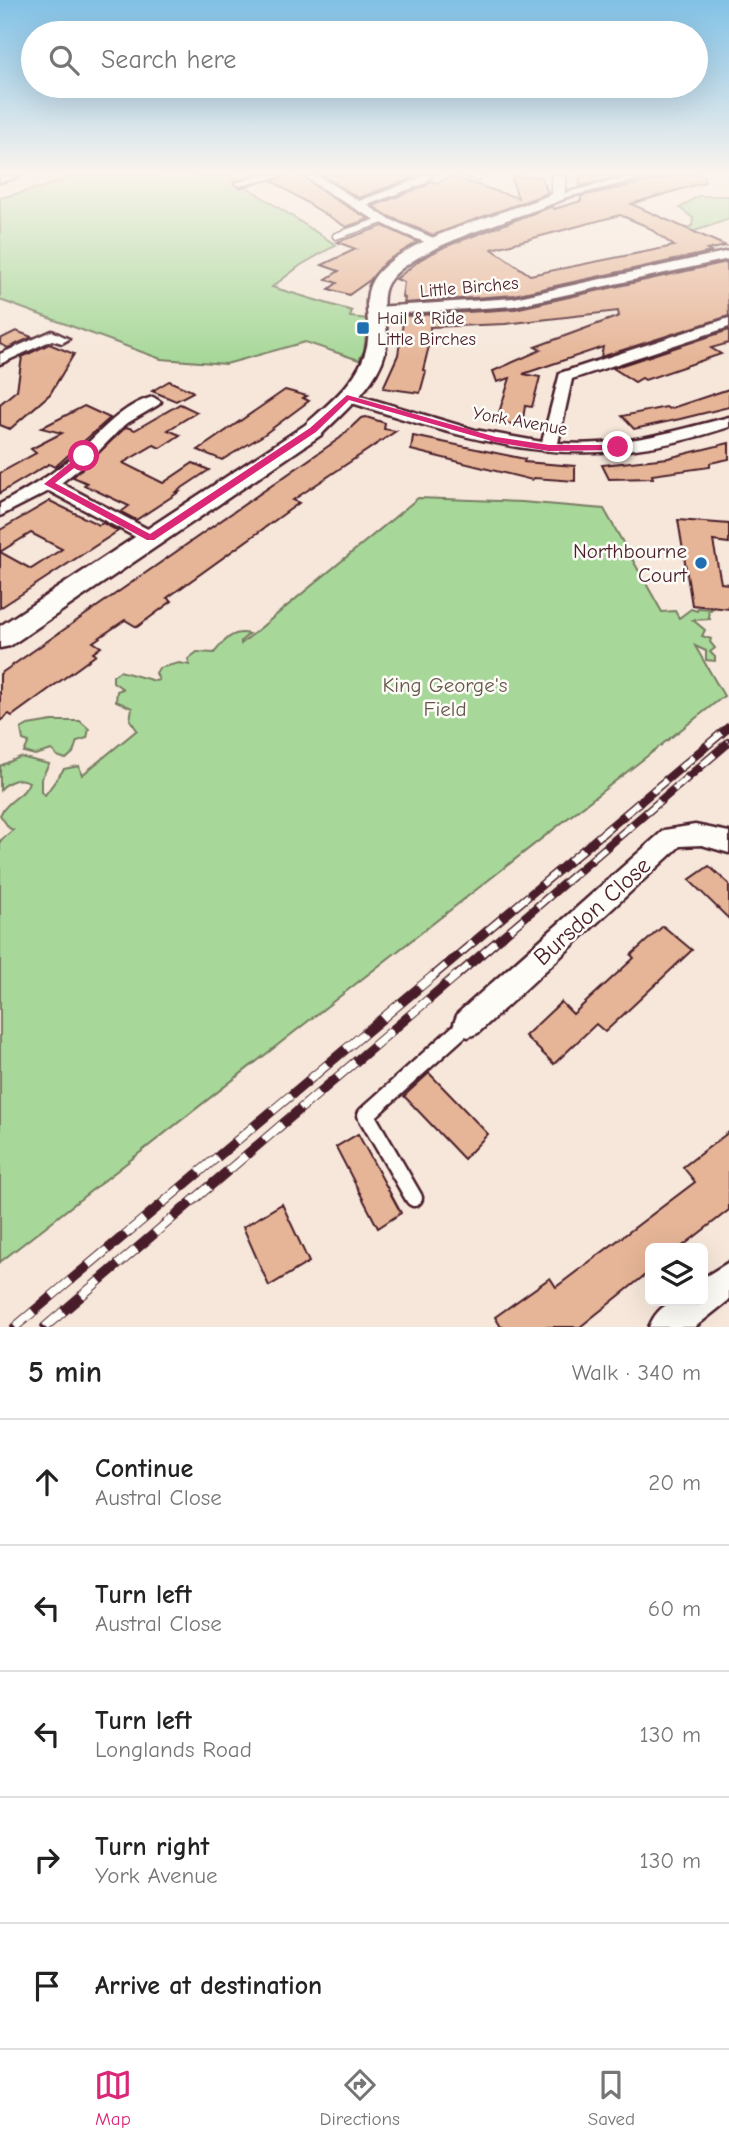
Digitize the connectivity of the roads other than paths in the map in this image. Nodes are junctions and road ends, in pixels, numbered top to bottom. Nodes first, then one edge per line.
1 (424, 237) edge
2 (455, 237) edge
3 (439, 243) junction
4 (729, 255) edge
5 (376, 311) junction
6 (729, 322) edge
7 (62, 339) dead end
8 (0, 360) edge
9 (347, 397) junction
10 (153, 402) dead end
11 (729, 422) edge
12 (549, 448) junction
13 (49, 484) junction
14 (0, 511) edge
15 (151, 538) junction
16 (0, 639) edge
17 (729, 843) edge
18 (468, 1023) joint
19 (414, 1198) dead end
20 (729, 1279) edge
21 (708, 1295) edge
22 (694, 1306) edge
23 (667, 1327) edge

1 - 3 street
2 - 3 street
3 - 5 street
4 - 5 street, Little Birches
5 - 9 street
6 - 12 street
7 - 8 street
9 - 12 street, York Avenue
9 - 15 street
10 - 13 street
11 - 12 street, York Avenue
13 - 14 street
13 - 15 street
15 - 16 street
17 - 18 street, Bursdon Close
18 - 19 lane
20 - 21 street
22 - 23 street

